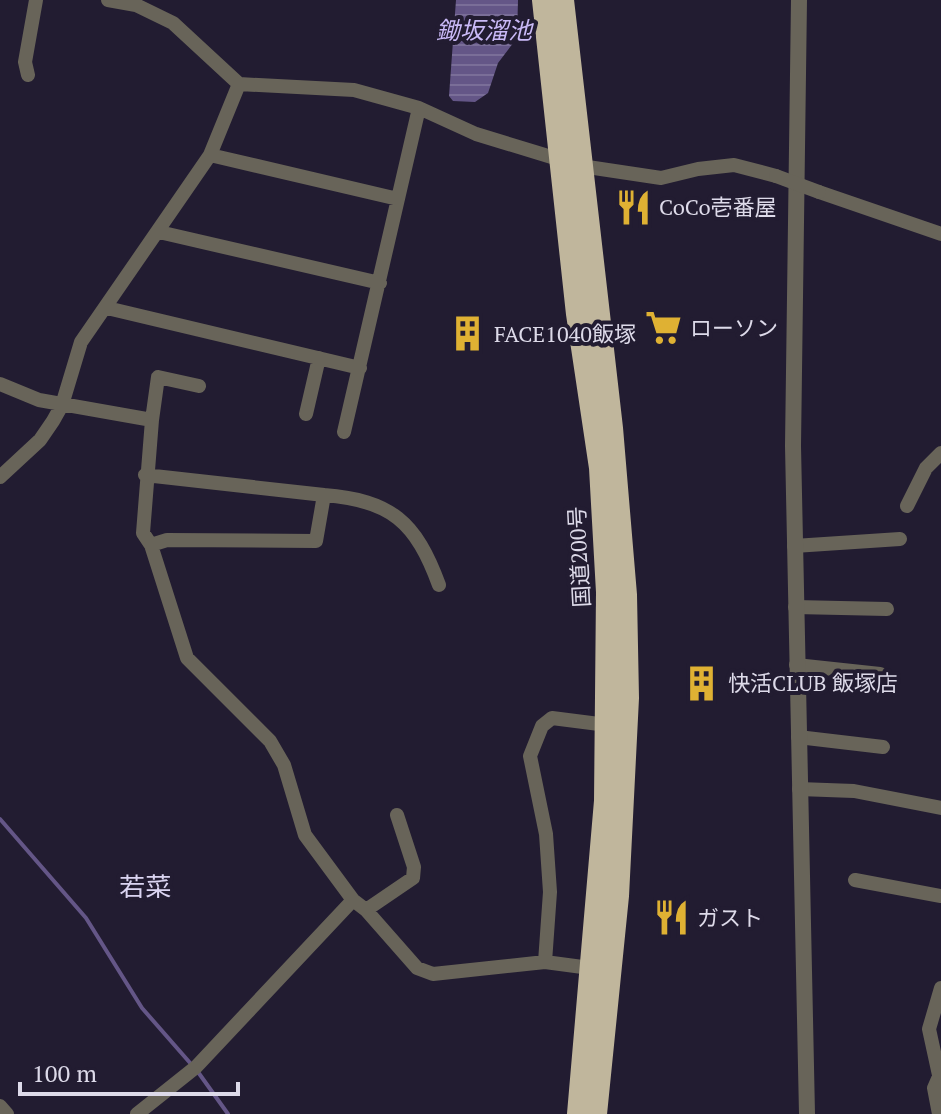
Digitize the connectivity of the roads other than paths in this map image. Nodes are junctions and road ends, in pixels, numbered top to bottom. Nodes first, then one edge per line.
1 (36, 0) edge
2 (108, 0) edge
3 (543, 0) edge
4 (563, 0) edge
5 (799, 0) edge
6 (28, 75) dead end
7 (239, 84) junction
8 (419, 108) junction
9 (210, 155) junction
10 (572, 164) junction
11 (398, 199) junction
12 (159, 232) junction
13 (941, 234) edge
14 (380, 283) junction
15 (107, 308) junction
16 (319, 358) junction
17 (360, 368) junction
18 (0, 384) edge
19 (199, 386) dead end
20 (62, 405) junction
21 (306, 414) dead end
22 (152, 420) junction
23 (344, 432) dead end
24 (941, 453) edge
25 (145, 475) junction
26 (0, 477) edge
27 (324, 495) junction
28 (907, 506) dead end
29 (900, 539) dead end
30 (151, 545) junction
31 (794, 546) junction
32 (439, 585) dead end
33 (795, 607) junction
34 (887, 609) dead end
35 (796, 665) junction
36 (880, 674) dead end
37 (607, 725) junction
38 (798, 737) junction
39 (883, 747) dead end
40 (799, 789) junction
41 (941, 808) edge
42 (397, 815) dead end
43 (855, 880) dead end
44 (941, 896) edge
45 (353, 900) junction
46 (366, 910) junction
47 (545, 962) junction
48 (590, 968) junction
49 (941, 988) edge
50 (940, 1073) edge
51 (0, 1106) edge
52 (7, 1114) edge
53 (137, 1114) edge
54 (578, 1114) edge
55 (596, 1114) edge
56 (807, 1114) edge
57 (939, 1114) edge

1 - 6 street
2 - 7 street
3 - 10 highway, 国道200号
4 - 10 highway, 国道200号
5 - 31 street
7 - 8 street
7 - 9 street
8 - 10 street
8 - 11 street
9 - 11 street
9 - 12 street
10 - 13 street, bridge
10 - 37 highway, 国道200号
10 - 55 highway, 国道200号
11 - 14 street
12 - 14 street
12 - 15 street
14 - 17 street
15 - 16 street
15 - 20 street
16 - 17 street
16 - 21 street
17 - 23 street
18 - 20 street
19 - 22 street
20 - 22 street
20 - 26 street
22 - 25 street
24 - 28 street
25 - 27 street
25 - 30 street
27 - 30 street
27 - 32 street
29 - 31 street
30 - 45 street
31 - 33 street
33 - 34 street
33 - 35 street
35 - 36 street
35 - 38 street
37 - 47 street
37 - 48 highway, 国道200号
38 - 39 street
38 - 40 street
40 - 41 street
40 - 56 street
42 - 46 street
43 - 44 street
45 - 46 street
45 - 53 street
46 - 47 street
47 - 48 street
48 - 54 highway, 国道200号
49 - 50 street
50 - 57 street
51 - 52 street

